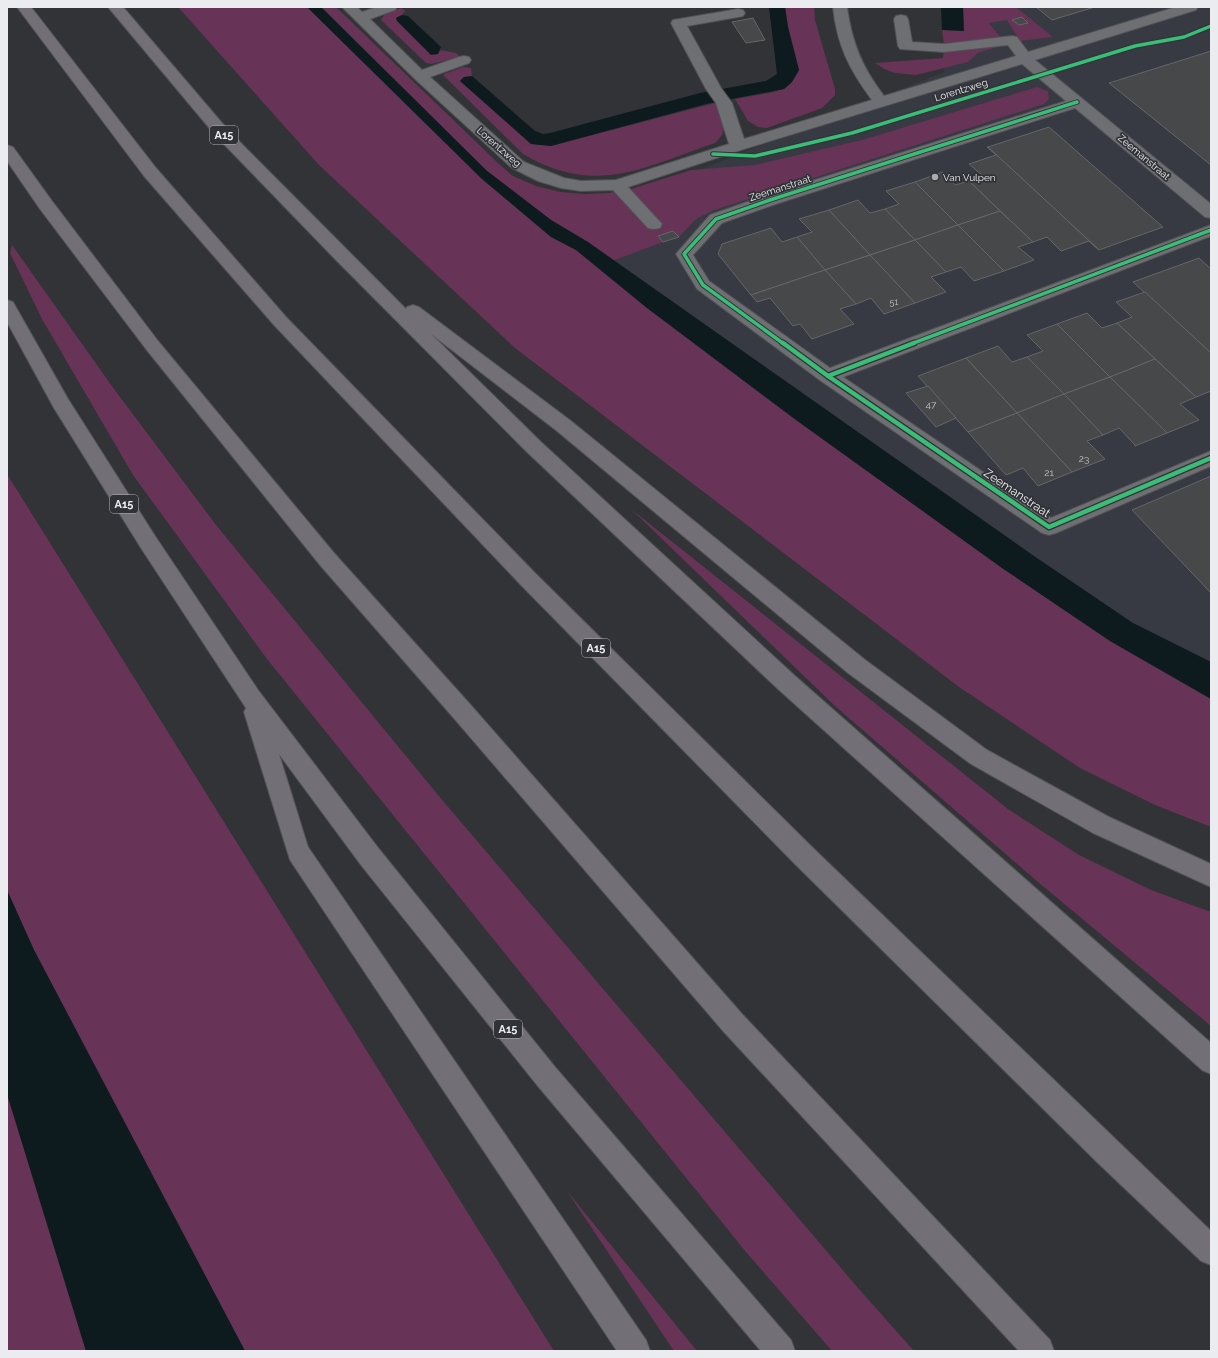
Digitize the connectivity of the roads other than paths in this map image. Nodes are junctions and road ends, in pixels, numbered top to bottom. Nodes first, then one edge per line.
1 (24, 7) edge
2 (115, 7) edge
3 (349, 7) edge
4 (390, 7) edge
5 (840, 7) edge
6 (1191, 7) edge
7 (738, 13) dead end
8 (360, 18) junction
9 (901, 20) dead end
10 (1025, 59) junction
11 (464, 60) dead end
12 (420, 76) junction
13 (881, 102) junction
14 (1077, 102) junction
15 (738, 146) junction
16 (7, 150) edge
17 (617, 185) junction
18 (1211, 213) edge
19 (654, 224) dead end
20 (1211, 230) edge
21 (341, 255) junction
22 (7, 306) edge
23 (828, 376) junction
24 (1211, 458) edge
25 (250, 697) junction
26 (1211, 876) edge
27 (1211, 1061) edge
28 (1211, 1251) edge
29 (635, 1351) edge
30 (780, 1351) edge
31 (1040, 1351) edge

1 - 28 highway, A15
2 - 21 highway, A15
3 - 8 street, Lorentzweg
4 - 8 street
5 - 13 street
6 - 10 street, Lorentzweg
7 - 15 street
8 - 12 street, Lorentzweg
9 - 10 street, Zeemanstraat
10 - 13 street, Lorentzweg
10 - 14 street, Zeemanstraat
11 - 12 street
12 - 17 street, Lorentzweg
13 - 15 street, Lorentzweg
14 - 18 street, Zeemanstraat
14 - 23 street, Zeemanstraat
15 - 17 street, Lorentzweg
16 - 31 highway
17 - 19 street
20 - 23 street
21 - 26 highway, A15
21 - 27 highway, A15
22 - 25 highway, A15
23 - 24 street, Zeemanstraat
25 - 29 highway, A15
25 - 30 highway, A15

